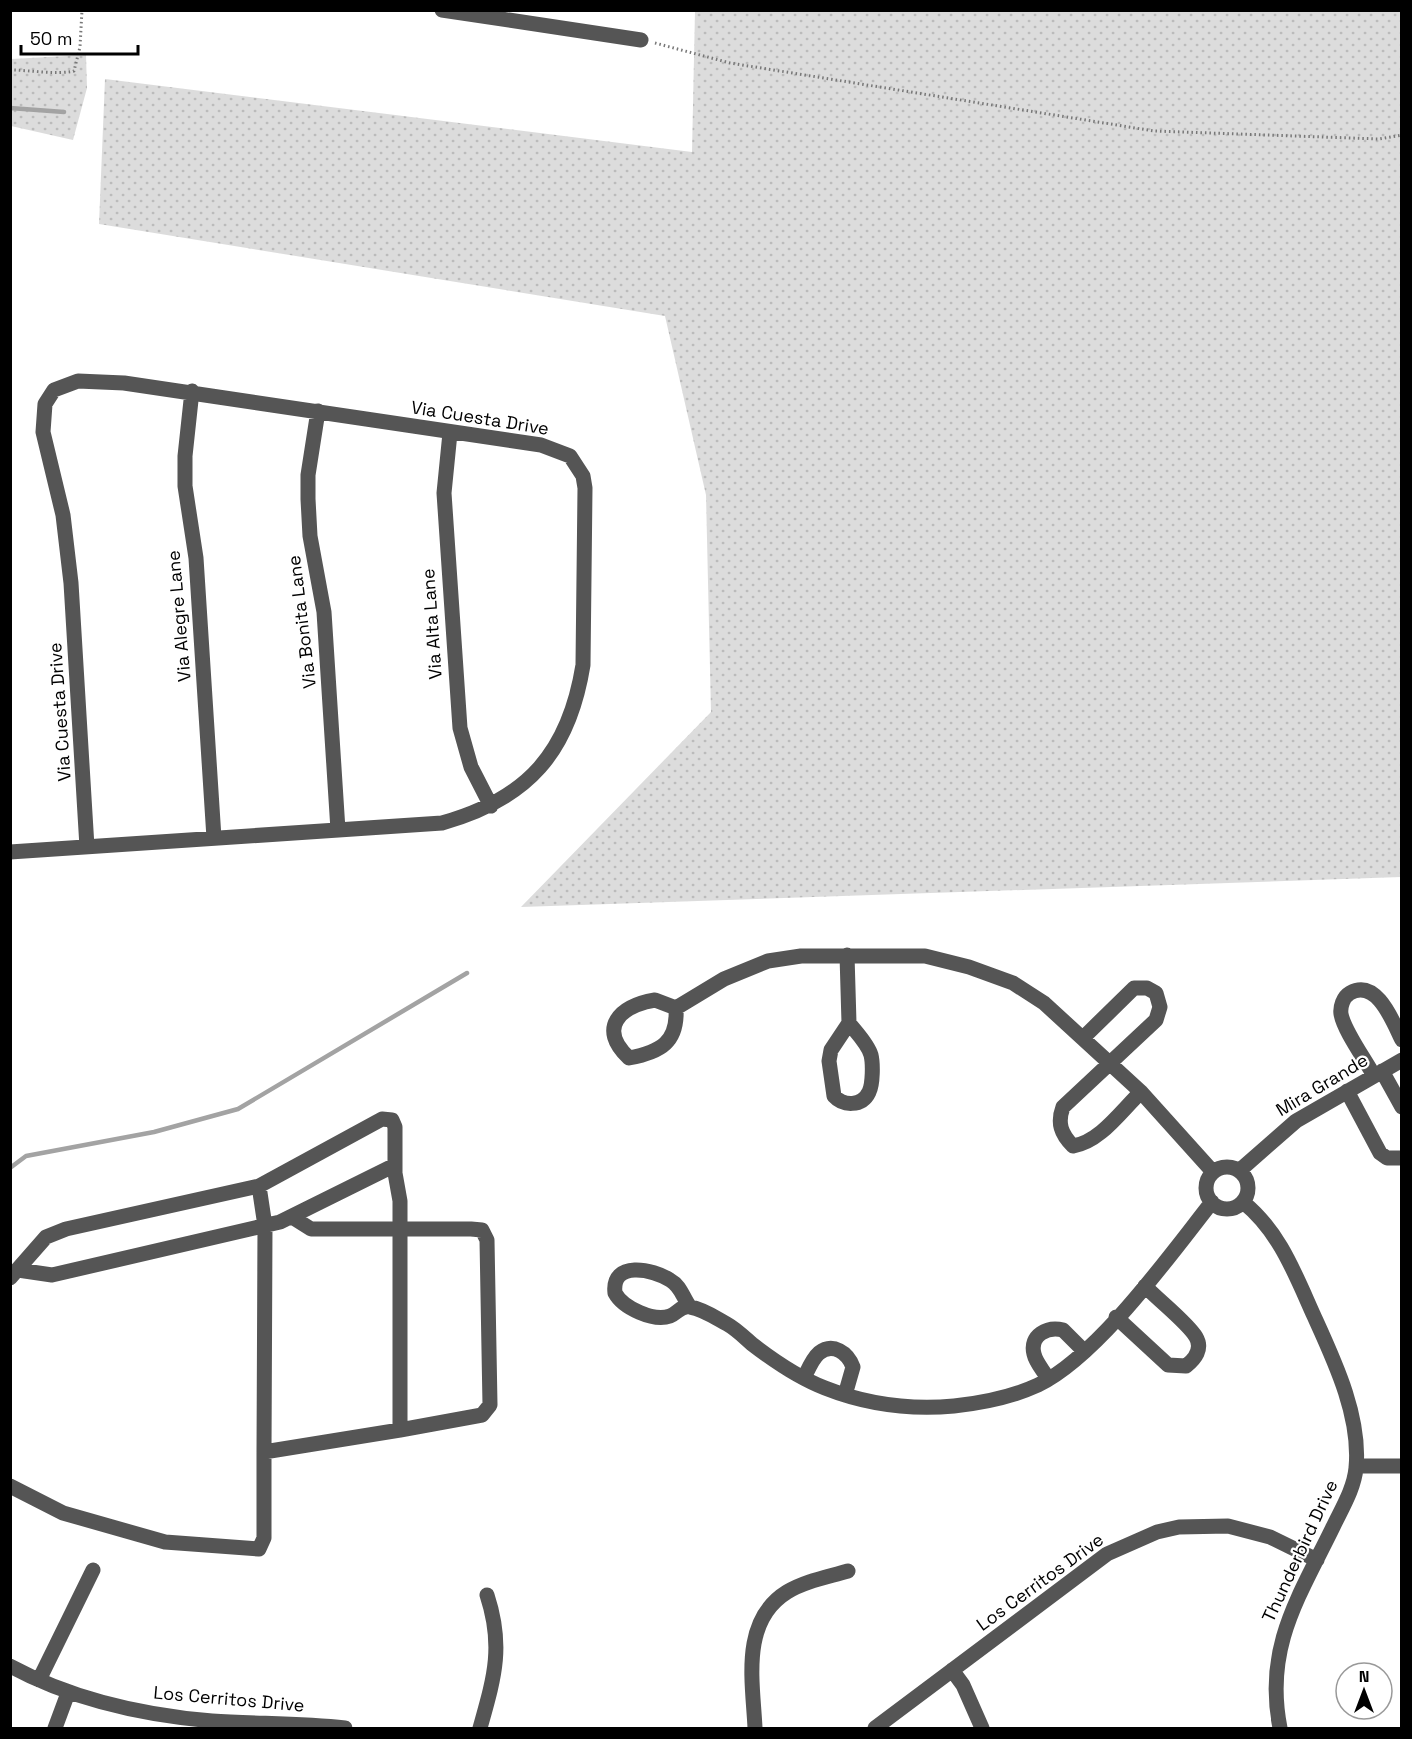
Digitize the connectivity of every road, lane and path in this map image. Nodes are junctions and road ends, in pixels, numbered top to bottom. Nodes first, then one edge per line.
1 (82, 10) edge
2 (442, 10) edge
3 (641, 40) joint
4 (10, 70) edge
5 (1401, 135) edge
6 (192, 391) junction
7 (318, 411) junction
8 (450, 433) junction
9 (491, 806) junction
10 (338, 830) junction
11 (214, 838) junction
12 (87, 847) junction
13 (10, 852) edge
14 (847, 955) junction
15 (676, 1008) junction
16 (849, 1023) junction
17 (1084, 1037) junction
18 (1401, 1040) edge
19 (1401, 1060) edge
20 (1110, 1063) junction
21 (1378, 1073) junction
22 (1347, 1091) junction
23 (1141, 1092) junction
24 (1401, 1107) edge
25 (1401, 1158) edge
26 (395, 1165) junction
27 (1239, 1171) junction
28 (1214, 1172) junction
29 (259, 1186) junction
30 (1212, 1202) junction
31 (1243, 1202) junction
32 (292, 1217) junction
33 (265, 1226) junction
34 (400, 1229) junction
35 (14, 1274) edge
36 (1144, 1286) junction
37 (690, 1307) junction
38 (1116, 1317) junction
39 (1084, 1351) junction
40 (804, 1378) junction
41 (1048, 1379) junction
42 (845, 1395) junction
43 (400, 1430) junction
44 (264, 1452) junction
45 (1356, 1466) junction
46 (1401, 1466) edge
47 (10, 1486) edge
48 (1317, 1560) junction
49 (93, 1570) dead end
50 (848, 1571) dead end
51 (487, 1595) dead end
52 (10, 1666) edge
53 (952, 1670) junction
54 (39, 1680) junction
55 (68, 1693) junction
56 (287, 1726) edge
57 (55, 1728) edge
58 (345, 1728) edge
59 (480, 1728) edge
60 (756, 1728) edge
61 (874, 1728) edge
62 (982, 1728) edge
63 (1280, 1728) edge

1 - 4 path
2 - 3 street
3 - 5 path
6 - 7 street, Via Cuesta Drive
6 - 11 street, Via Alegre Lane
6 - 12 street, Via Cuesta Drive
7 - 8 street, Via Cuesta Drive
7 - 10 street, Via Bonita Lane
8 - 9 street, Via Alta Lane
8 - 9 street, Via Cuesta Drive
9 - 10 street, Via Cuesta Drive
10 - 11 street, Via Cuesta Drive
11 - 12 street, Via Cuesta Drive
12 - 13 street, Via Cuesta Drive
14 - 15 street
14 - 16 street
14 - 17 street
15 - 15 street
16 - 16 street
17 - 20 street
17 - 20 street
18 - 21 street
19 - 21 street, Mira Grande
20 - 23 street
20 - 23 street
21 - 22 street, Mira Grande
21 - 24 street
22 - 25 street
22 - 27 street, Mira Grande
23 - 28 street
26 - 29 street
26 - 32 street
26 - 34 street
27 - 28 street
27 - 31 street
28 - 30 street
29 - 33 street
29 - 35 street
30 - 31 street
30 - 36 street
31 - 45 street, Thunderbird Drive
32 - 33 street
32 - 34 street
33 - 35 street
33 - 44 street
34 - 43 street
34 - 43 street
36 - 38 street
36 - 38 street
37 - 37 street
37 - 40 street
38 - 39 street
39 - 41 street
39 - 41 street
40 - 42 street
40 - 42 street
41 - 42 street
43 - 44 street
44 - 47 street
45 - 46 street
45 - 48 street, Thunderbird Drive
48 - 53 street, Los Cerritos Drive
48 - 63 street, Thunderbird Drive
49 - 54 street
50 - 60 street
51 - 59 street
52 - 54 street, Los Cerritos Drive
53 - 61 street, Los Cerritos Drive
53 - 62 street
54 - 55 street, Los Cerritos Drive
55 - 56 street, Los Cerritos Drive
55 - 57 street
56 - 58 street, Los Cerritos Drive

